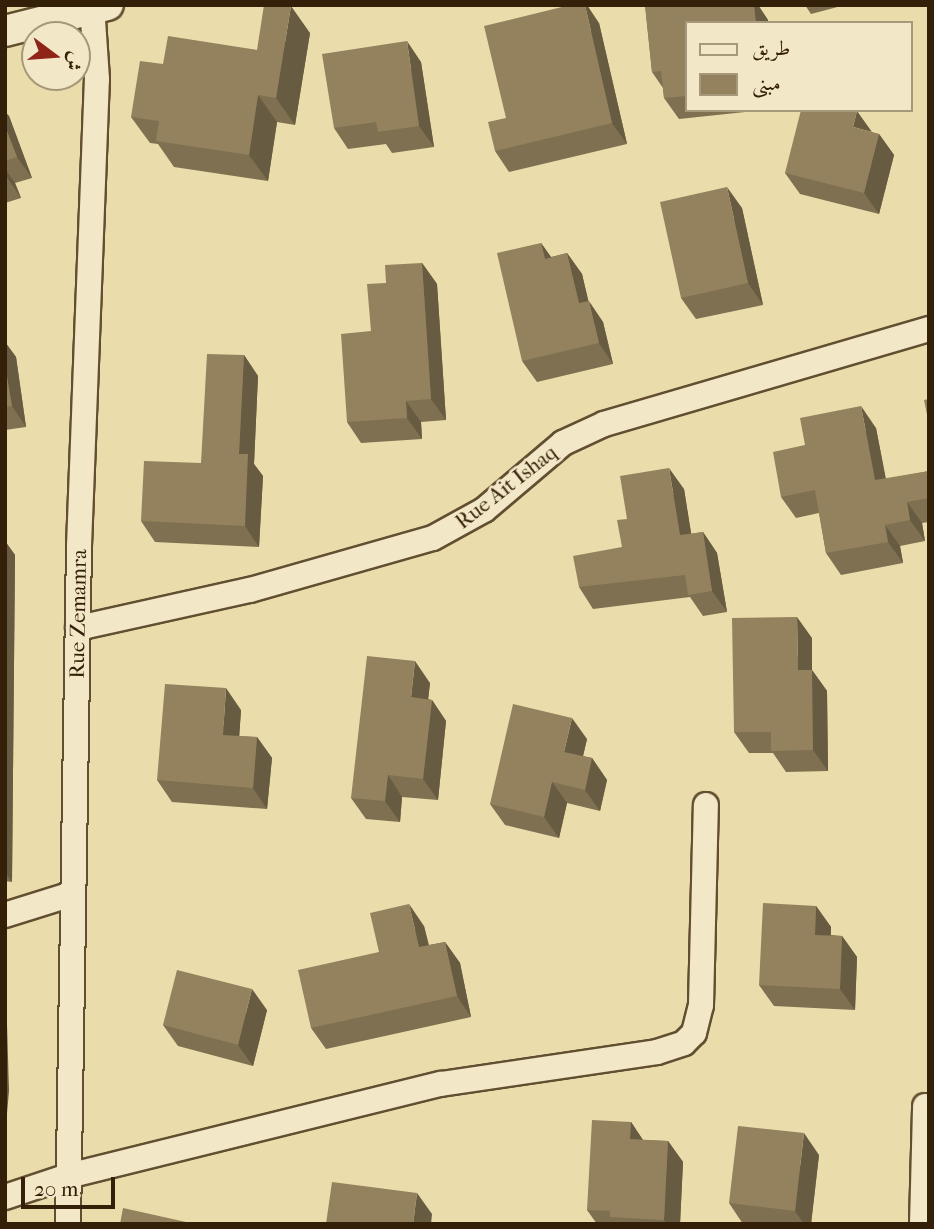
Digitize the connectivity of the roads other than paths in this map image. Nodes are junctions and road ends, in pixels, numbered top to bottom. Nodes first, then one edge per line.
1 (97, 7) edge
2 (5, 31) edge
3 (929, 330) edge
4 (78, 628) junction
5 (706, 805) dead end
6 (72, 894) junction
7 (5, 915) edge
8 (925, 1106) dead end
9 (68, 1176) junction
10 (5, 1196) edge
11 (68, 1224) edge
12 (922, 1224) edge

1 - 2 street
1 - 4 street, Rue Zemamra
3 - 4 street, Rue Ait Ishaq
4 - 6 street, Rue Zemamra
5 - 9 street
6 - 7 street
6 - 9 street, Rue Zemamra
8 - 12 street
9 - 10 street
9 - 11 street, Rue Zemamra

